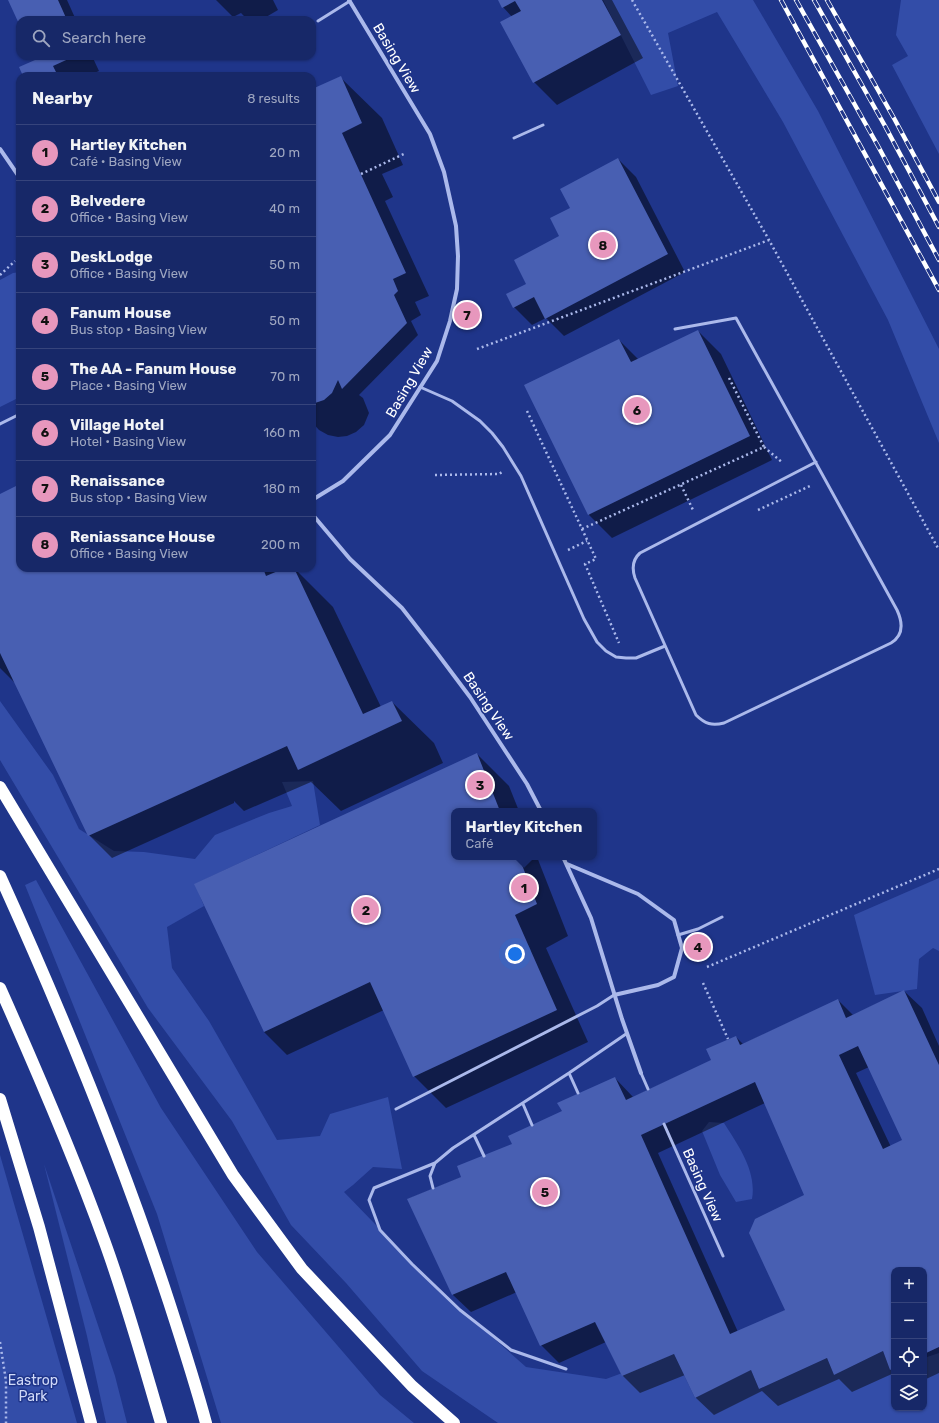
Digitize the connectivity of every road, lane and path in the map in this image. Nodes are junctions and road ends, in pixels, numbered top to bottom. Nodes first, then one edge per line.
1 (632, 0) edge
2 (350, 1) edge
3 (318, 21) dead end
4 (543, 125) dead end
5 (514, 138) dead end
6 (0, 149) edge
7 (406, 152) dead end
8 (16, 172) edge
9 (361, 174) dead end
10 (769, 240) junction
11 (15, 261) dead end
12 (0, 275) edge
13 (675, 329) dead end
14 (477, 349) dead end
15 (728, 376) dead end
16 (420, 387) junction
17 (527, 411) dead end
18 (16, 416) edge
19 (0, 424) edge
20 (816, 462) junction
21 (499, 474) dead end
22 (435, 475) dead end
23 (316, 498) edge
24 (316, 519) edge
25 (582, 530) junction
26 (587, 541) junction
27 (939, 550) edge
28 (567, 551) dead end
29 (665, 646) junction
30 (626, 658) junction
31 (0, 787) edge
32 (540, 808) edge
33 (565, 860) edge
34 (567, 864) junction
35 (939, 868) edge
36 (0, 876) edge
37 (722, 917) dead end
38 (678, 935) junction
39 (707, 967) dead end
40 (703, 983) dead end
41 (0, 988) edge
42 (614, 995) junction
43 (626, 1034) junction
44 (728, 1039) dead end
45 (569, 1073) junction
46 (640, 1073) joint
47 (648, 1089) dead end
48 (578, 1093) dead end
49 (0, 1099) edge
50 (522, 1104) junction
51 (396, 1109) dead end
52 (664, 1124) dead end
53 (532, 1125) dead end
54 (474, 1135) junction
55 (484, 1156) dead end
56 (435, 1163) junction
57 (433, 1188) dead end
58 (723, 1256) dead end
59 (0, 1342) edge
60 (566, 1369) dead end
61 (6, 1423) edge
62 (91, 1423) edge
63 (161, 1423) edge
64 (206, 1423) edge
65 (454, 1423) edge

1 - 10 path
2 - 3 lane
2 - 16 street, Basing View
4 - 5 lane
6 - 8 street
7 - 9 path
10 - 14 path
10 - 27 path
11 - 12 path
13 - 20 lane
15 - 25 path
16 - 23 street, Basing View
16 - 30 lane
17 - 25 path
18 - 19 lane
20 - 29 lane
20 - 29 lane
21 - 22 path
24 - 32 street, Basing View
25 - 26 path
26 - 28 path
26 - 30 path
29 - 30 lane
31 - 65 highway
33 - 34 street
34 - 38 street
34 - 42 street
35 - 39 path
36 - 64 highway
37 - 38 lane
38 - 42 street
40 - 44 path
41 - 63 highway
42 - 43 street
42 - 51 lane
43 - 45 lane
43 - 46 street
45 - 48 lane
45 - 50 lane
46 - 47 lane
49 - 62 highway
50 - 53 lane
50 - 54 lane
52 - 58 lane, Basing View
54 - 55 lane
54 - 56 lane
56 - 57 lane
56 - 60 lane
59 - 61 path

